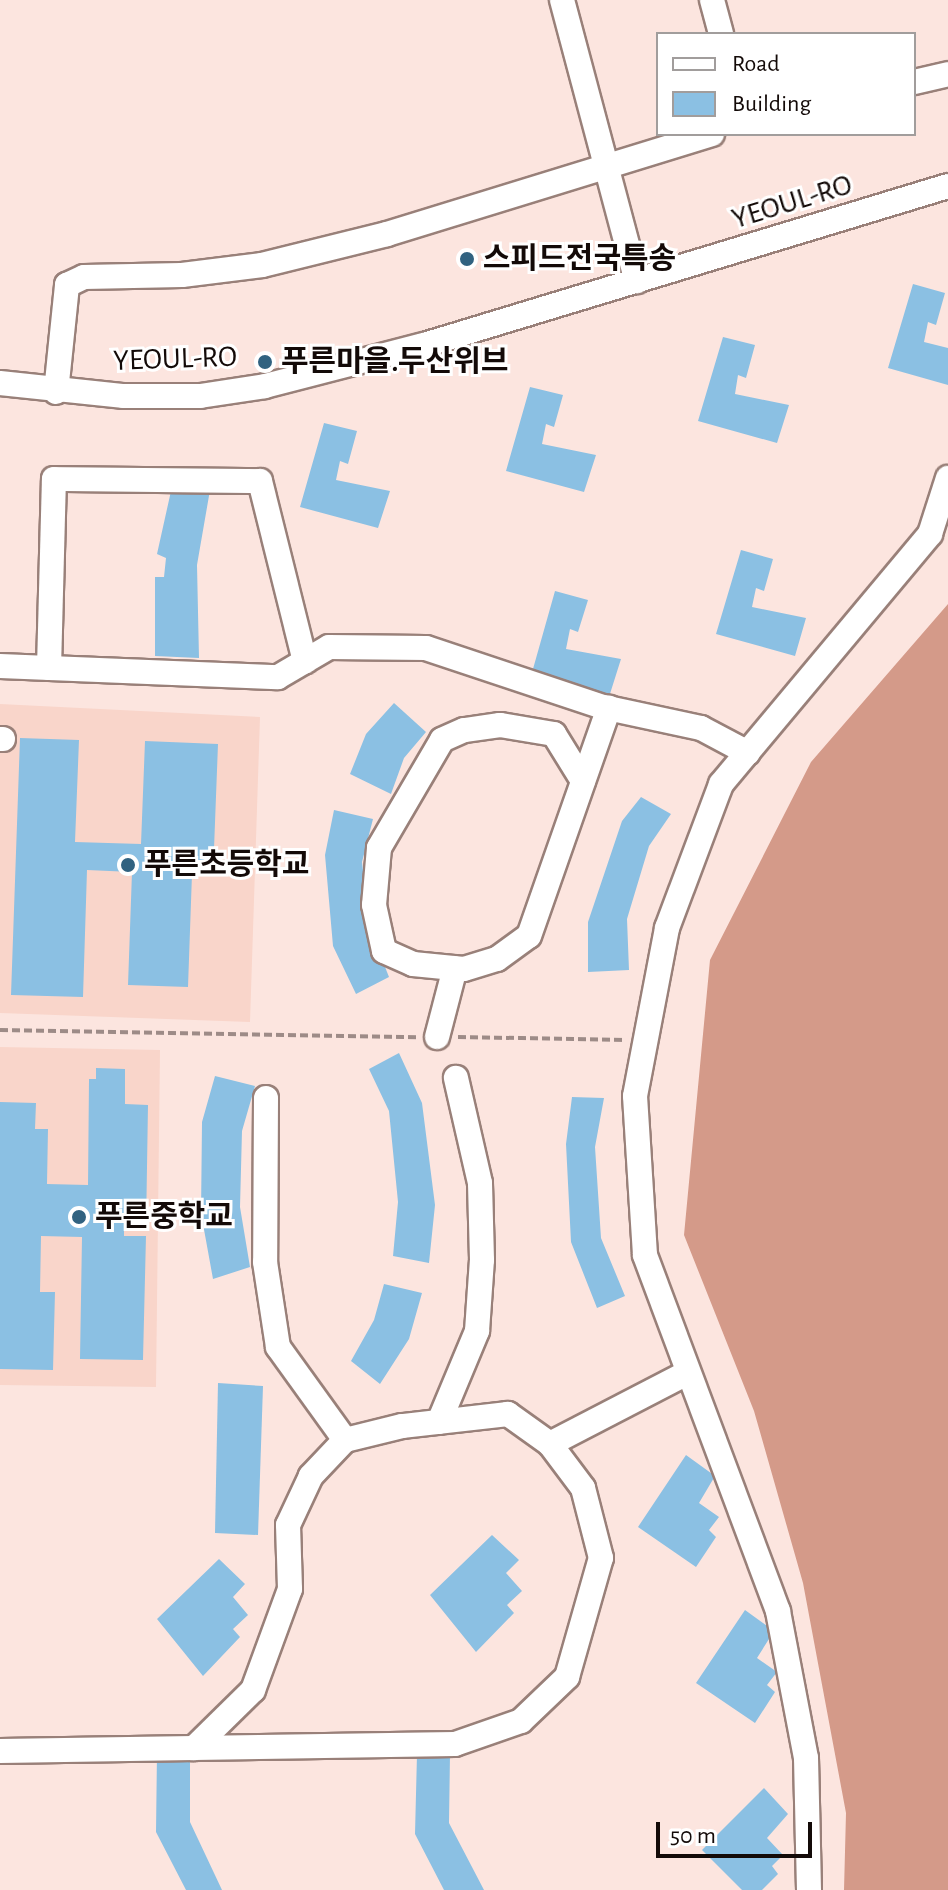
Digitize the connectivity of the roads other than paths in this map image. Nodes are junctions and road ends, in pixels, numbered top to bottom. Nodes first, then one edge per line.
1 (562, 0) edge
2 (712, 0) edge
3 (720, 32) edge
4 (948, 74) edge
5 (916, 82) edge
6 (706, 136) edge
7 (608, 168) junction
8 (948, 186) edge
9 (637, 281) junction
10 (0, 383) edge
11 (56, 392) junction
12 (948, 478) edge
13 (305, 661) junction
14 (0, 666) edge
15 (49, 668) junction
16 (609, 708) junction
17 (748, 753) junction
18 (583, 781) junction
19 (455, 968) junction
20 (437, 1037) road end
21 (456, 1078) dead end
22 (266, 1098) dead end
23 (685, 1374) junction
24 (439, 1422) junction
25 (345, 1440) junction
26 (550, 1444) junction
27 (194, 1748) junction
28 (0, 1751) edge
29 (809, 1890) edge

1 - 7 street
2 - 3 street
4 - 5 street
6 - 7 street
7 - 9 street
7 - 11 street
8 - 9 street, YEOUL-RO
9 - 11 street, YEOUL-RO
10 - 11 street, YEOUL-RO
12 - 17 street
13 - 15 street
13 - 15 street
13 - 16 street
14 - 15 street
16 - 17 street
16 - 18 street
17 - 23 street
18 - 19 street
18 - 19 street
19 - 20 street
21 - 24 street
22 - 25 street
23 - 26 street
23 - 29 street
24 - 25 street
24 - 26 street
25 - 27 street
26 - 27 street
27 - 28 street

